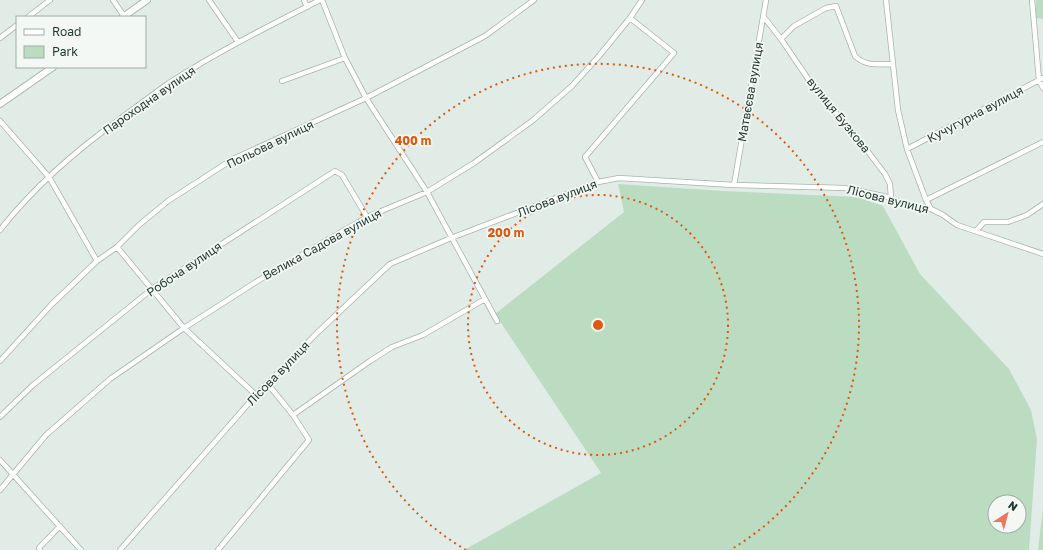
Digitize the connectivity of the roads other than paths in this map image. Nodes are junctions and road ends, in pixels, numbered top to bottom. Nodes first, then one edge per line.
1 (50, 0) edge
2 (113, 0) edge
3 (147, 0) edge
4 (209, 0) edge
5 (304, 0) edge
6 (321, 0) edge
7 (534, 0) edge
8 (642, 0) edge
9 (766, 0) edge
10 (886, 0) edge
11 (1032, 0) edge
12 (307, 7) junction
13 (29, 16) edge
14 (123, 16) edge
15 (125, 16) edge
16 (764, 16) junction
17 (630, 18) junction
18 (16, 26) edge
19 (0, 38) edge
20 (781, 39) junction
21 (238, 42) junction
22 (345, 58) junction
23 (893, 64) junction
24 (52, 68) edge
25 (1041, 79) edge
26 (282, 81) dead end
27 (1043, 88) edge
28 (366, 98) junction
29 (0, 104) edge
30 (0, 121) edge
31 (1043, 142) edge
32 (907, 149) junction
33 (49, 176) junction
34 (598, 182) junction
35 (734, 185) junction
36 (427, 192) junction
37 (892, 198) junction
38 (926, 200) junction
39 (1043, 204) edge
40 (931, 209) junction
41 (367, 217) junction
42 (0, 230) edge
43 (976, 231) junction
44 (451, 238) junction
45 (117, 247) junction
46 (1043, 254) edge
47 (97, 261) junction
48 (152, 289) junction
49 (485, 299) junction
50 (497, 321) dead end
51 (184, 328) junction
52 (0, 361) edge
53 (267, 383) junction
54 (256, 394) junction
55 (293, 415) junction
56 (0, 417) edge
57 (0, 460) edge
58 (12, 474) junction
59 (0, 490) edge
60 (60, 526) junction
61 (40, 550) edge
62 (82, 550) edge
63 (120, 550) edge
64 (218, 550) edge

1 - 13 street
2 - 14 street
3 - 15 street
4 - 21 street
5 - 12 street
6 - 12 street, Пароходна вулиця
6 - 22 street
7 - 28 street, Польова вулиця
8 - 17 street, Велика Садова вулиця
9 - 16 street, Матвєєва вулиця
10 - 23 street
11 - 25 street
12 - 21 street, Пароходна вулиця
16 - 20 street, вулиця Бузкова
16 - 35 street, Матвєєва вулиця
17 - 34 street
17 - 36 street, Велика Садова вулиця
18 - 19 street
20 - 23 street
20 - 37 street, вулиця Бузкова
21 - 33 street, Пароходна вулиця
22 - 26 street
22 - 28 street
23 - 32 street
24 - 29 street
25 - 27 street
25 - 32 street, Кучугурна вулиця
28 - 36 street
28 - 45 street, Польова вулиця
30 - 33 street
31 - 38 street
32 - 38 street
33 - 42 street, Пароходна вулиця
33 - 47 street
34 - 35 street, Лісова вулиця
34 - 44 street, Лісова вулиця
35 - 37 street, Лісова вулиця
36 - 41 street, Велика Садова вулиця
36 - 44 street
37 - 40 street, Лісова вулиця
38 - 40 street
39 - 43 street
40 - 43 street, Лісова вулиця
41 - 48 street, Робоча вулиця
41 - 51 street, Велика Садова вулиця
43 - 46 street, Лісова вулиця
44 - 49 street
44 - 53 street, Лісова вулиця
45 - 47 street, Польова вулиця
45 - 48 street
47 - 52 street, Польова вулиця
48 - 51 street
48 - 56 street, Робоча вулиця
49 - 50 street
49 - 55 street
51 - 54 street
51 - 58 street, Велика Садова вулиця
53 - 54 street, Лісова вулиця
53 - 55 street
54 - 63 street, Лісова вулиця
55 - 64 street
57 - 58 street
58 - 59 street, Велика Садова вулиця
58 - 60 street
60 - 61 street
60 - 62 street

